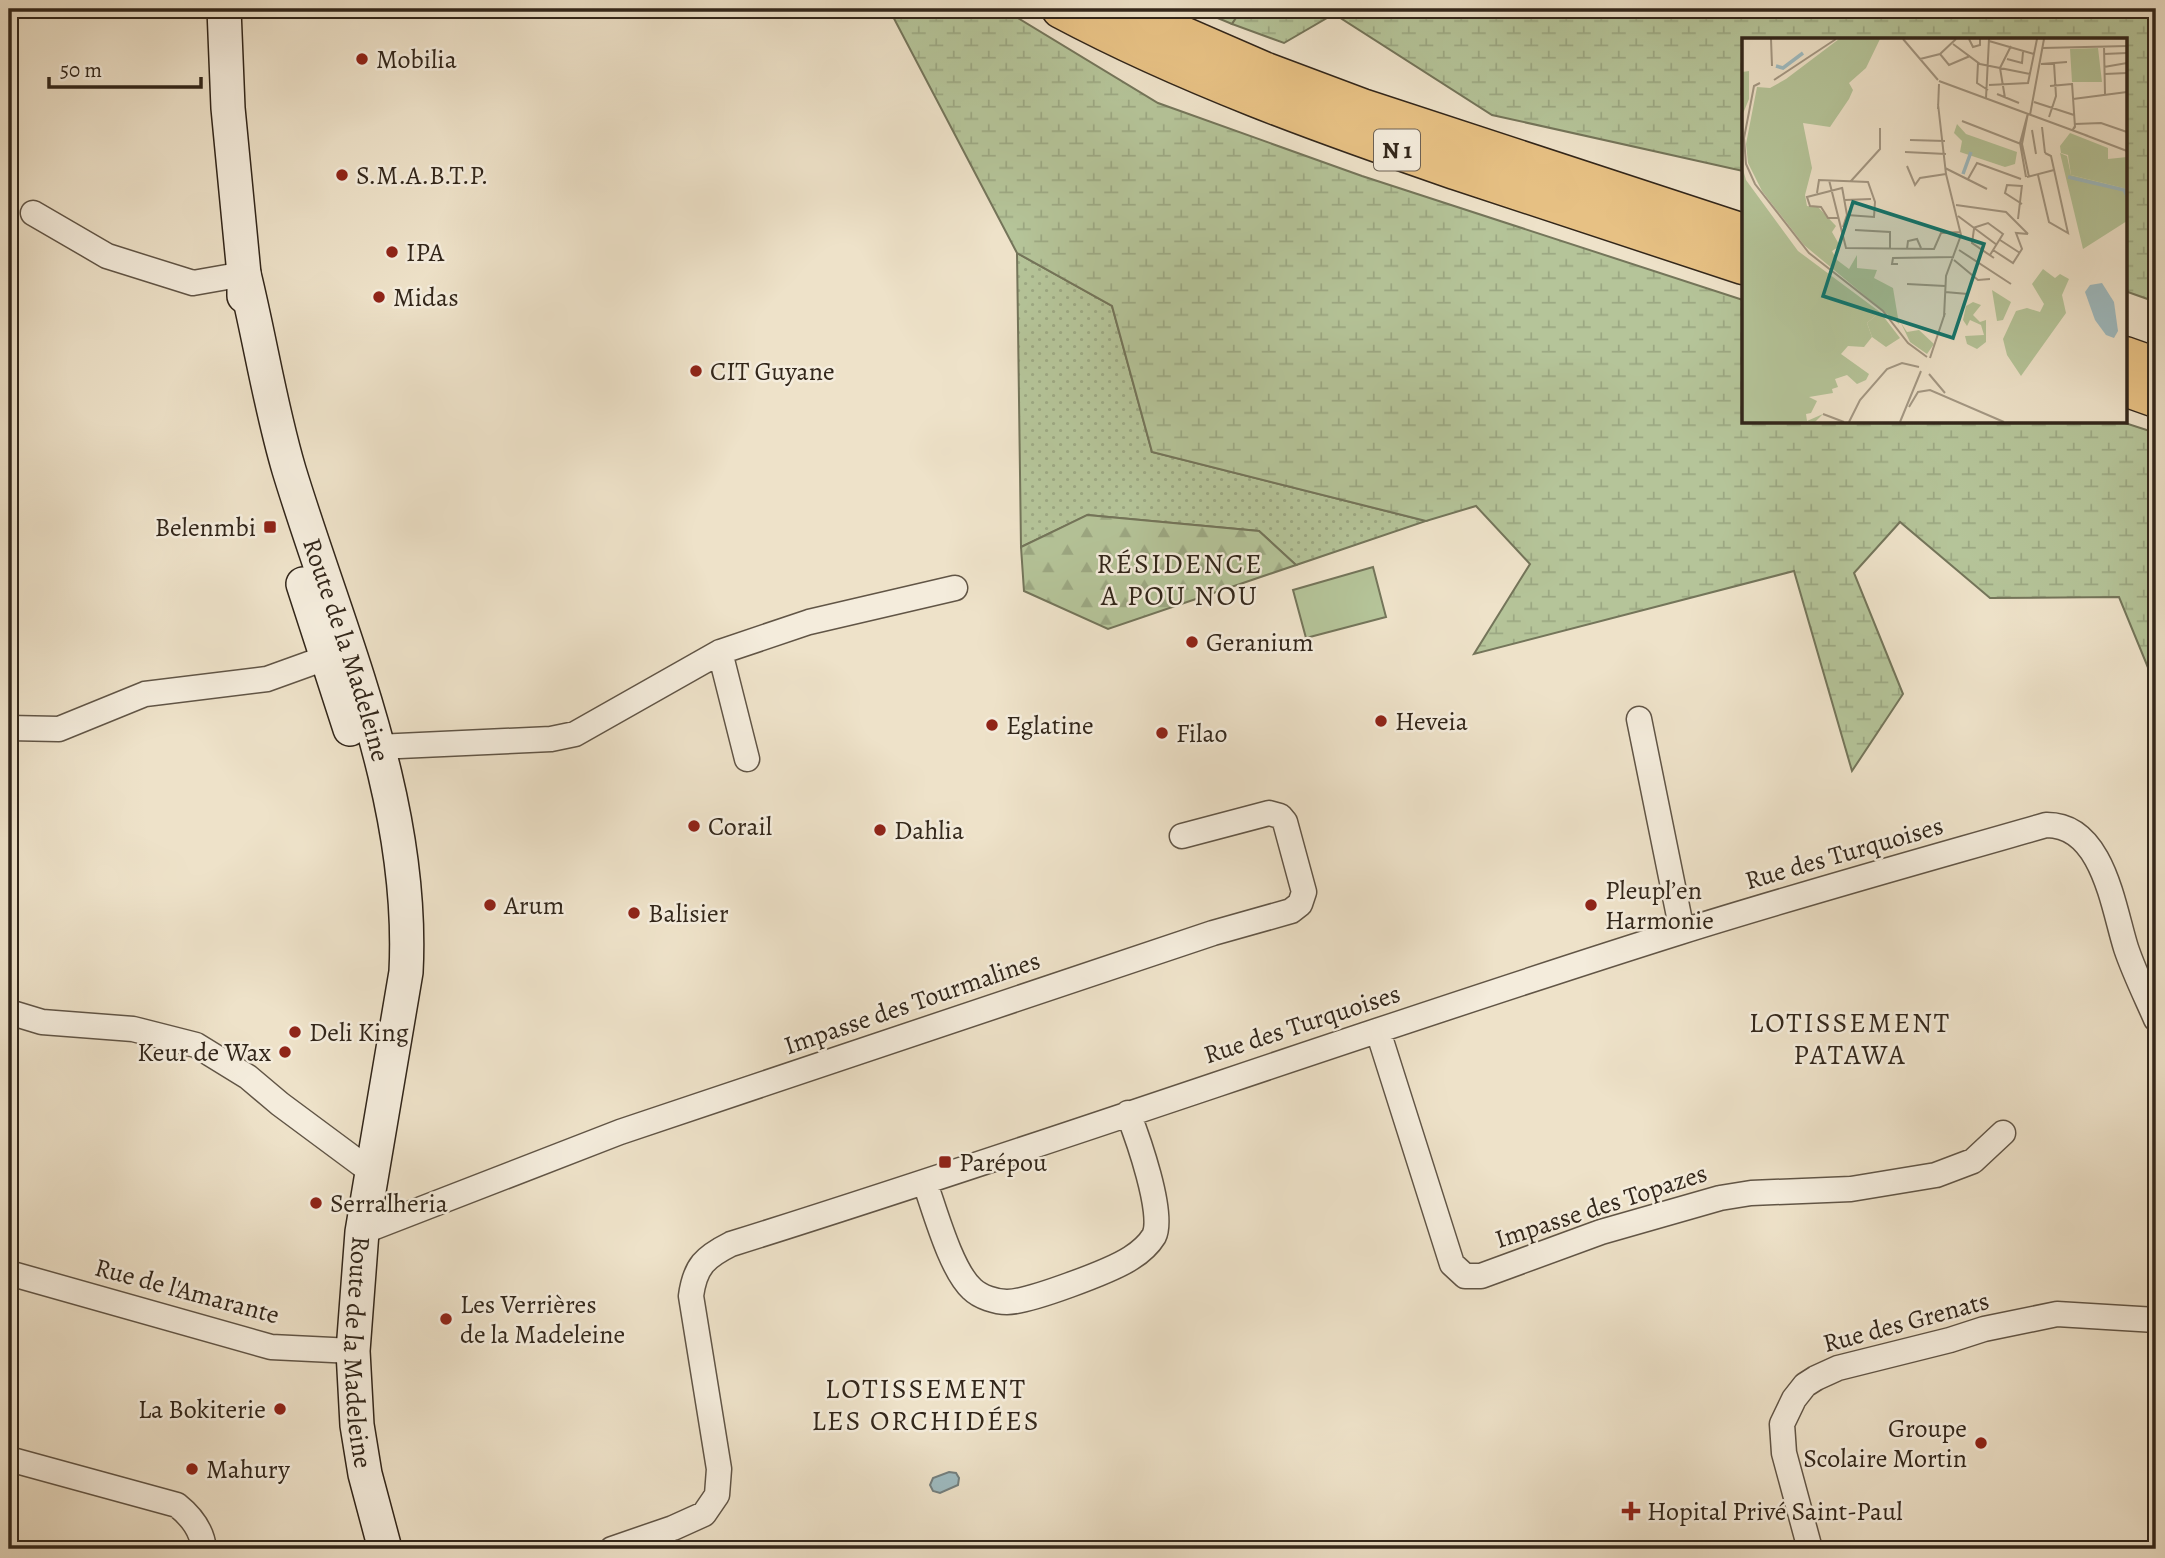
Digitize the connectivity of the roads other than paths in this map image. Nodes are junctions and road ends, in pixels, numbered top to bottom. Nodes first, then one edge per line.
1 (224, 9) edge
2 (1062, 9) edge
3 (1121, 9) edge
4 (33, 213) dead end
5 (1742, 233) edge
6 (1742, 265) edge
7 (244, 274) junction
8 (2126, 356) edge
9 (2156, 367) edge
10 (2126, 387) edge
11 (2156, 398) edge
12 (956, 588) dead end
13 (720, 652) junction
14 (337, 654) junction
15 (1639, 719) dead end
16 (9, 728) edge
17 (377, 747) junction
18 (747, 759) dead end
19 (1182, 836) dead end
20 (1682, 931) junction
21 (9, 1012) edge
22 (2156, 1019) edge
23 (396, 1030) junction
24 (1378, 1031) junction
25 (1128, 1113) junction
26 (2003, 1133) dead end
27 (373, 1173) junction
28 (925, 1183) junction
29 (362, 1232) junction
30 (9, 1273) edge
31 (2156, 1320) edge
32 (353, 1351) junction
33 (9, 1459) edge
34 (204, 1549) edge
35 (385, 1549) edge
36 (612, 1549) edge
37 (1810, 1549) edge

1 - 7 main road, Route de la Madeleine
2 - 6 main road, N 1
3 - 5 main road, N 1
4 - 7 street
7 - 14 main road, Route de la Madeleine
8 - 9 main road
10 - 11 main road
12 - 13 street
13 - 17 street
13 - 18 street
14 - 16 street
14 - 17 main road, Route de la Madeleine
14 - 23 main road, Route de la Madeleine
15 - 20 street
17 - 23 main road, Route de la Madeleine
19 - 29 street, Impasse des Tourmalines
20 - 22 street, Rue des Turquoises
20 - 24 street, Rue des Turquoises
21 - 27 street
23 - 27 main road, Route de la Madeleine
24 - 25 street, Rue des Turquoises
24 - 26 street, Impasse des Topazes
25 - 28 street, Rue des Turquoises
25 - 28 street
27 - 29 main road, Route de la Madeleine
28 - 36 street, Rue des Turquoises
29 - 32 main road, Route de la Madeleine
30 - 32 street, Rue de l'Amarante
31 - 37 street, Rue des Grenats
32 - 35 main road, Route de la Madeleine
33 - 34 street

